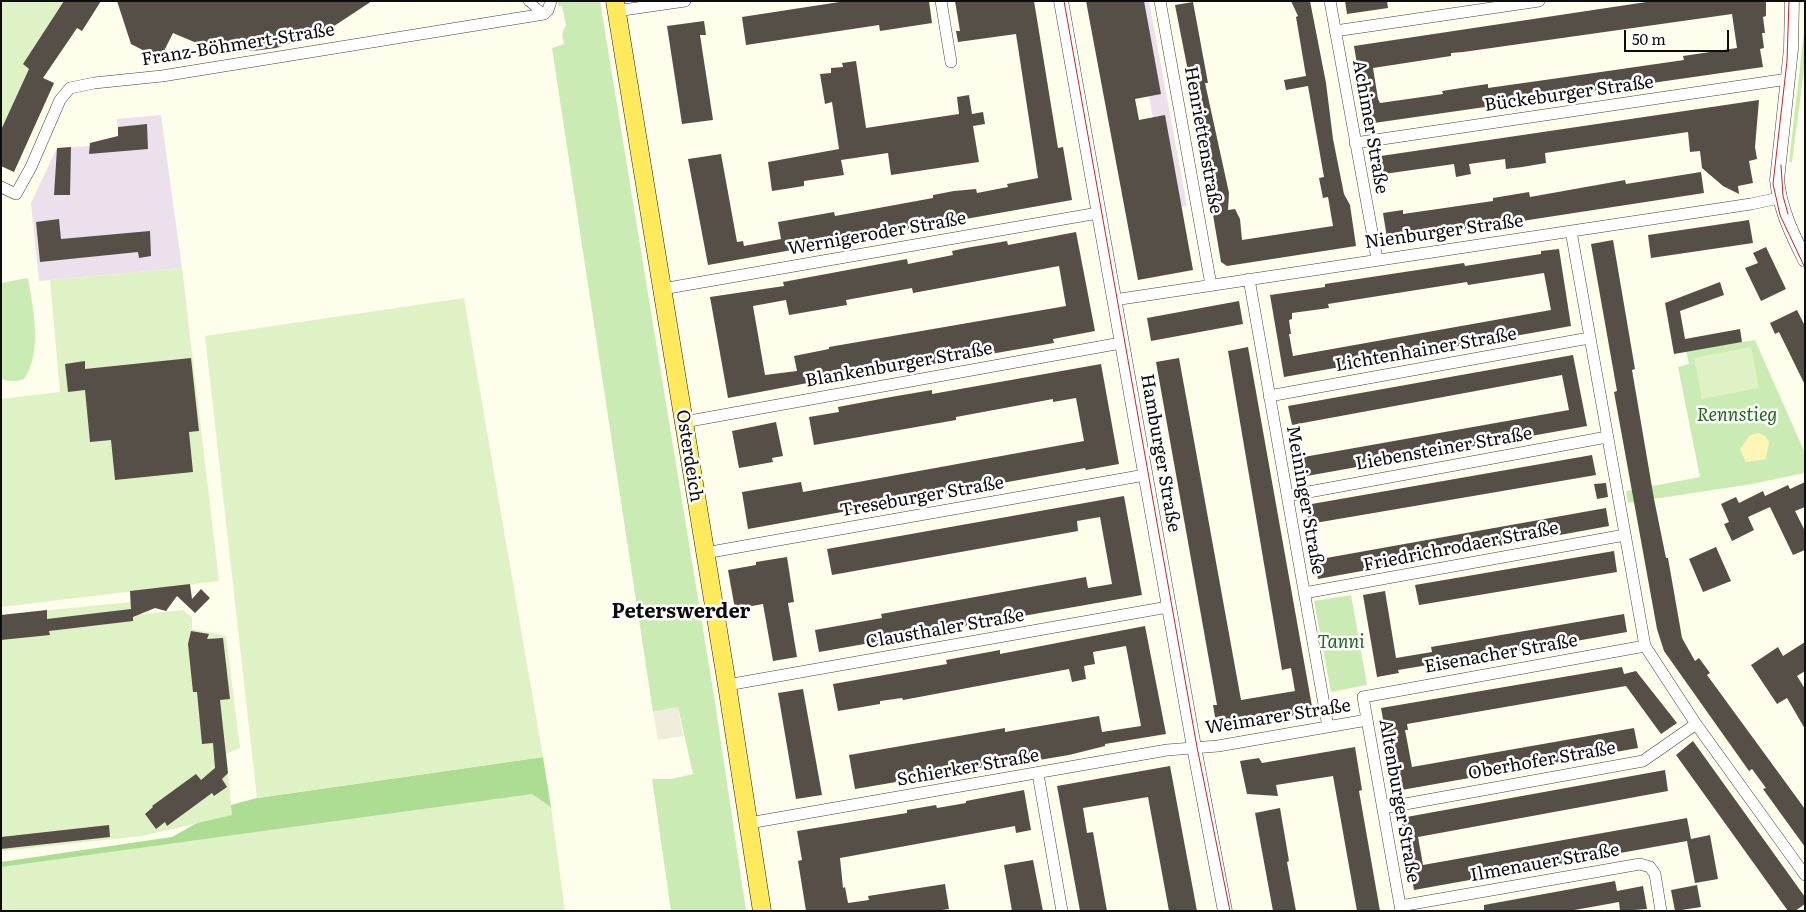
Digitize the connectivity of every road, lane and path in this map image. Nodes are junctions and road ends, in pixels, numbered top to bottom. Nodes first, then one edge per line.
1 (528, 1) edge
2 (551, 1) edge
3 (685, 1) edge
4 (941, 1) edge
5 (1061, 1) edge
6 (1160, 1) edge
7 (1330, 1) edge
8 (1539, 1) edge
9 (1792, 1) edge
10 (616, 6) edge
11 (544, 14) junction
12 (1335, 31) junction
13 (950, 62) dead end
14 (1788, 79) junction
15 (1356, 143) junction
16 (1, 187) edge
17 (1779, 198) junction
18 (1098, 213) junction
19 (1571, 231) junction
20 (1803, 251) edge
21 (1377, 259) junction
22 (1248, 279) junction
23 (1211, 285) junction
24 (662, 289) junction
25 (1114, 300) junction
26 (1589, 338) junction
27 (1121, 343) junction
28 (1269, 396) junction
29 (684, 422) junction
30 (1607, 437) junction
31 (1145, 475) junction
32 (1287, 496) junction
33 (1625, 535) junction
34 (705, 553) junction
35 (1304, 593) junction
36 (1168, 607) junction
37 (1645, 646) junction
38 (727, 685) junction
39 (1363, 697) joint
40 (1367, 720) junction
41 (1696, 724) junction
42 (1328, 727) junction
43 (1194, 747) junction
44 (1038, 774) junction
45 (1383, 808) junction
46 (749, 823) junction
47 (1805, 875) edge
48 (1401, 908) edge
49 (762, 911) edge
50 (1062, 911) edge
51 (1226, 911) edge
52 (1661, 911) edge

1 - 11 street
2 - 11 street
3 - 10 street
4 - 13 street
5 - 18 street, Hamburger Straße
6 - 23 street, Henriettenstraße
7 - 12 street, Achimer Straße
8 - 12 street
9 - 14 street
10 - 24 main road, Osterdeich
11 - 16 street, Franz-Böhmert-Straße
12 - 15 street, Achimer Straße
14 - 15 street, Bückeburger Straße
14 - 17 street
15 - 21 street, Achimer Straße
17 - 19 street, Nienburger Straße
17 - 20 street
18 - 24 street, Wernigeroder Straße
18 - 25 street, Hamburger Straße
19 - 21 street, Nienburger Straße
19 - 26 street
21 - 22 street, Nienburger Straße
22 - 23 street, Nienburger Straße
22 - 28 street, Meininger Straße
23 - 25 street, Nienburger Straße
24 - 29 main road, Osterdeich
25 - 27 street, Hamburger Straße
26 - 28 street, Lichtenhainer Straße
26 - 30 street
27 - 29 street, Blankenburger Straße
27 - 31 street, Hamburger Straße
28 - 32 street, Meininger Straße
29 - 34 main road, Osterdeich
30 - 32 street, Liebensteiner Straße
30 - 33 street
31 - 34 street, Treseburger Straße
31 - 36 street, Hamburger Straße
32 - 35 street, Meininger Straße
33 - 35 street, Friedrichrodaer Straße
33 - 37 street
34 - 38 main road, Osterdeich
35 - 42 street, Meininger Straße
36 - 38 street, Clausthaler Straße
36 - 43 street, Hamburger Straße
37 - 39 street, Eisenacher Straße
37 - 41 street
38 - 46 main road, Osterdeich
39 - 40 street, Altenburger Straße
40 - 42 street, Weimarer Straße
40 - 45 street, Altenburger Straße
41 - 45 street, Oberhofer Straße
41 - 47 street
42 - 43 street, Weimarer Straße
43 - 44 street, Schierker Straße
43 - 51 street, Hamburger Straße
44 - 46 street, Schierker Straße
44 - 50 street
45 - 48 street, Altenburger Straße
46 - 49 main road, Osterdeich
48 - 52 street, Ilmenauer Straße

